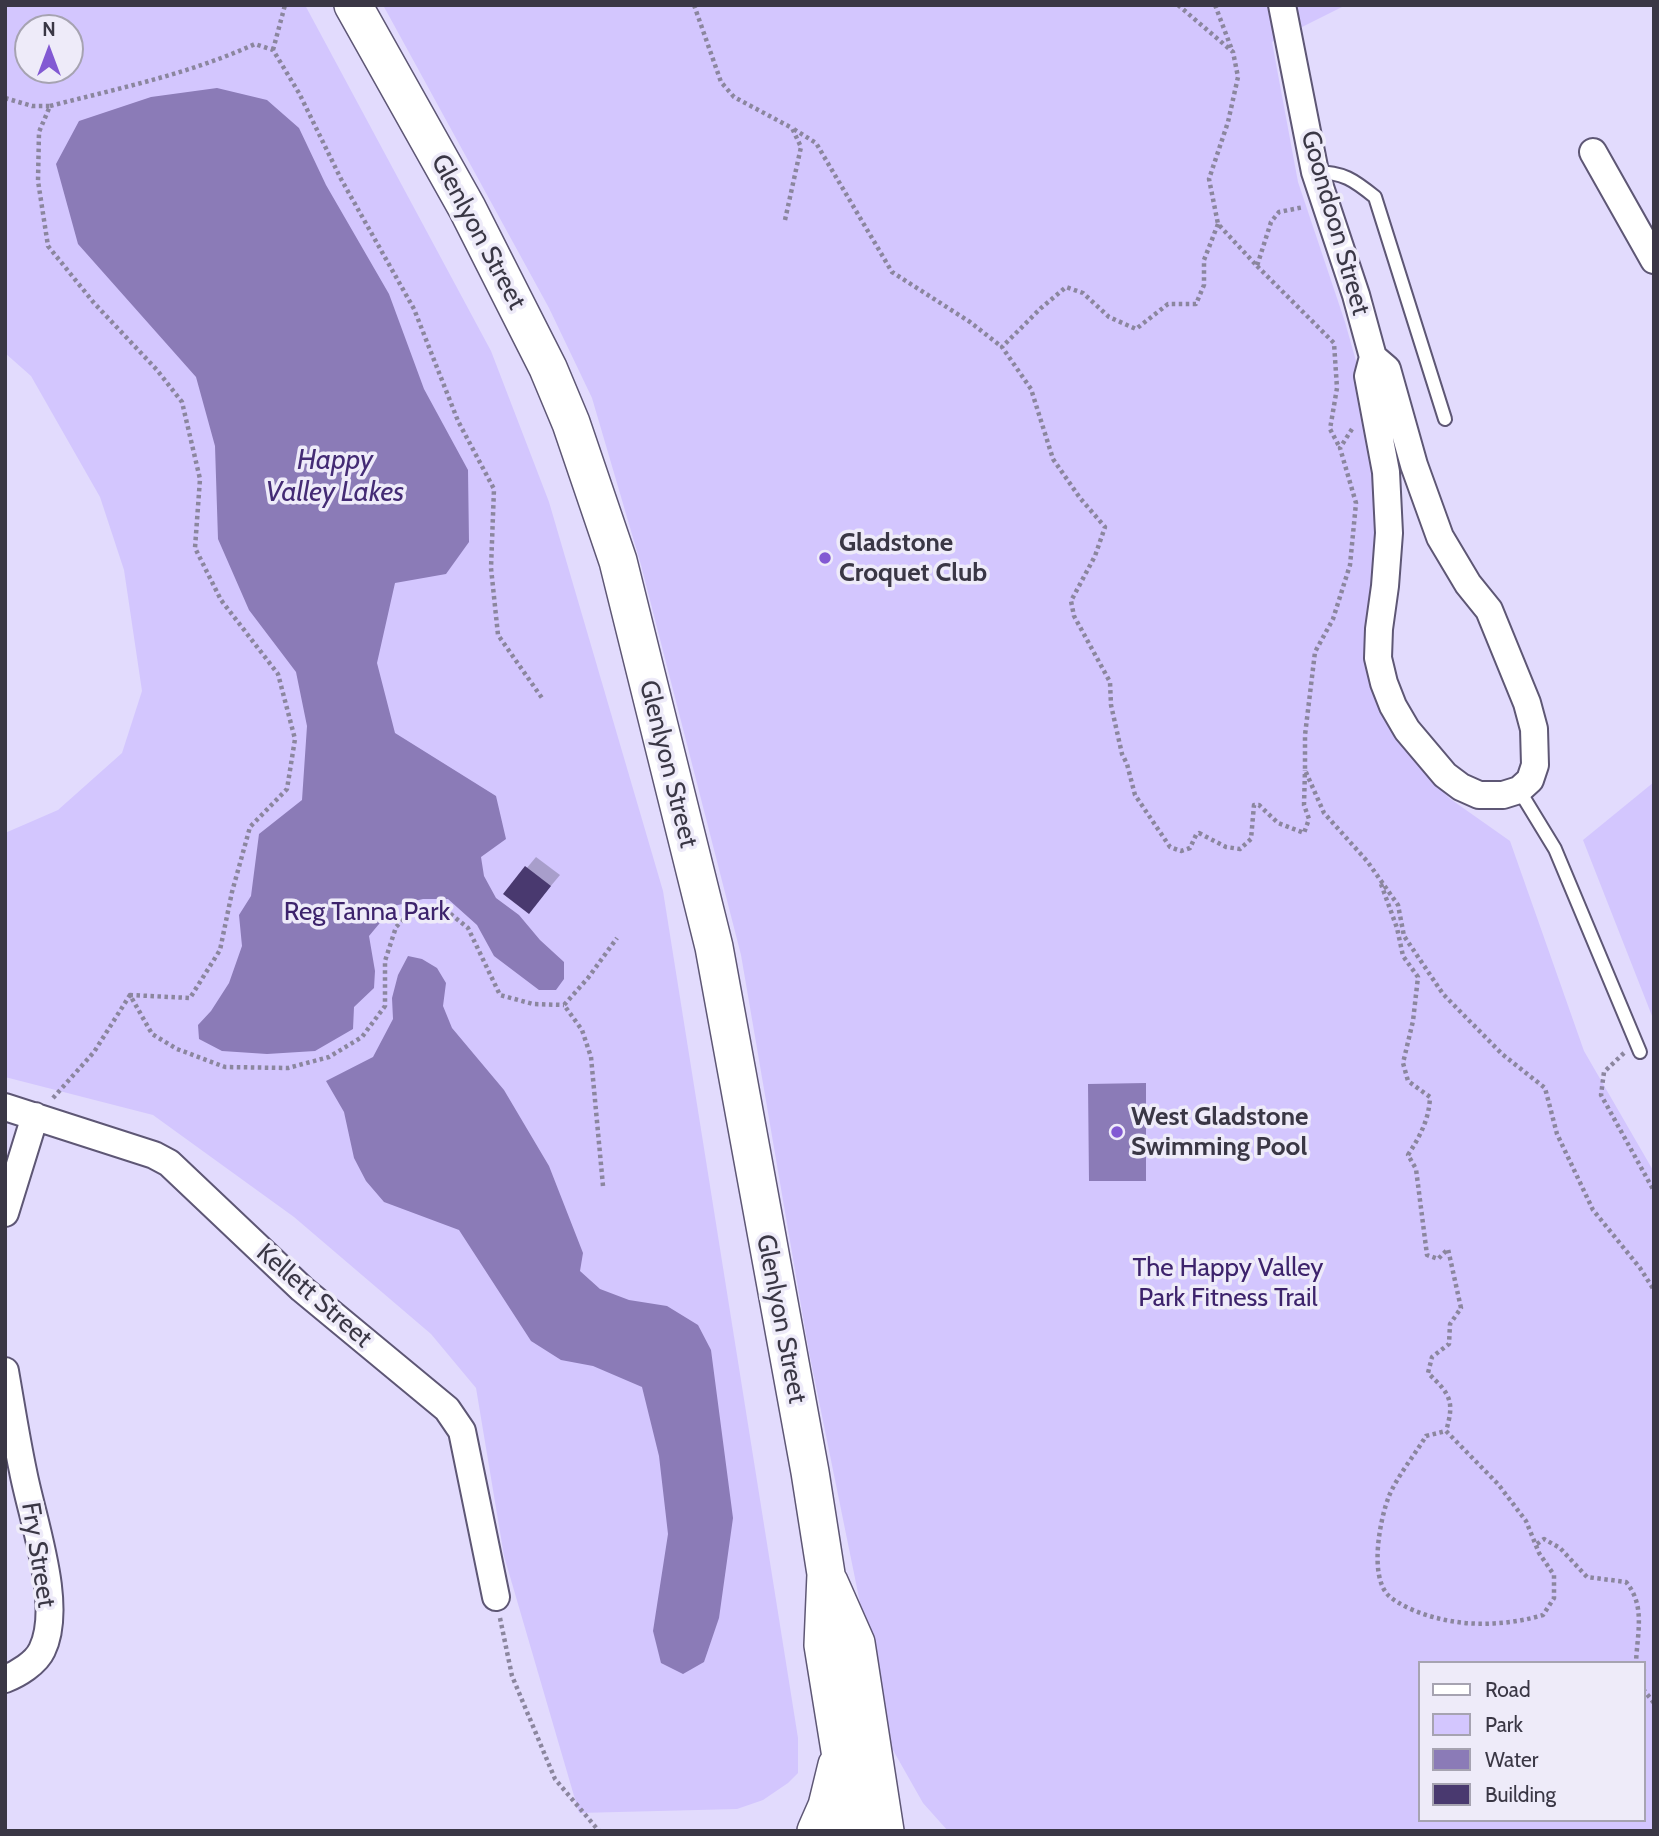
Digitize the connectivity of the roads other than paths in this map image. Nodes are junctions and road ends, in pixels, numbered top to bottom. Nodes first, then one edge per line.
1 (353, 5) edge
2 (1283, 6) edge
3 (1593, 152) dead end
4 (1315, 172) junction
5 (1654, 260) edge
6 (1373, 357) junction
7 (1445, 419) dead end
8 (1519, 790) junction
9 (1638, 1047) road end
10 (5, 1107) edge
11 (35, 1116) junction
12 (5, 1213) edge
13 (5, 1371) edge
14 (826, 1574) junction
15 (496, 1597) road end
16 (5, 1679) edge
17 (840, 1752) junction
18 (877, 1773) junction
19 (816, 1831) edge
20 (853, 1831) edge
21 (885, 1831) edge
22 (910, 1831) edge

1 - 14 main road, Glenlyon Street
2 - 4 street, Goondoon Street
3 - 5 street
4 - 6 street, Goondoon Street
4 - 7 lane
6 - 8 street, Goondoon Street
6 - 8 street, Goondoon Street
8 - 9 lane
10 - 11 street, Kellett Street
11 - 12 street
11 - 15 street, Kellett Street
13 - 16 street, Fry Street
14 - 17 main road, Glenlyon Street
14 - 18 main road, Glenlyon Street
17 - 19 main road
17 - 20 main road, Glenlyon Street
18 - 21 main road, Glenlyon Street
18 - 22 main road

